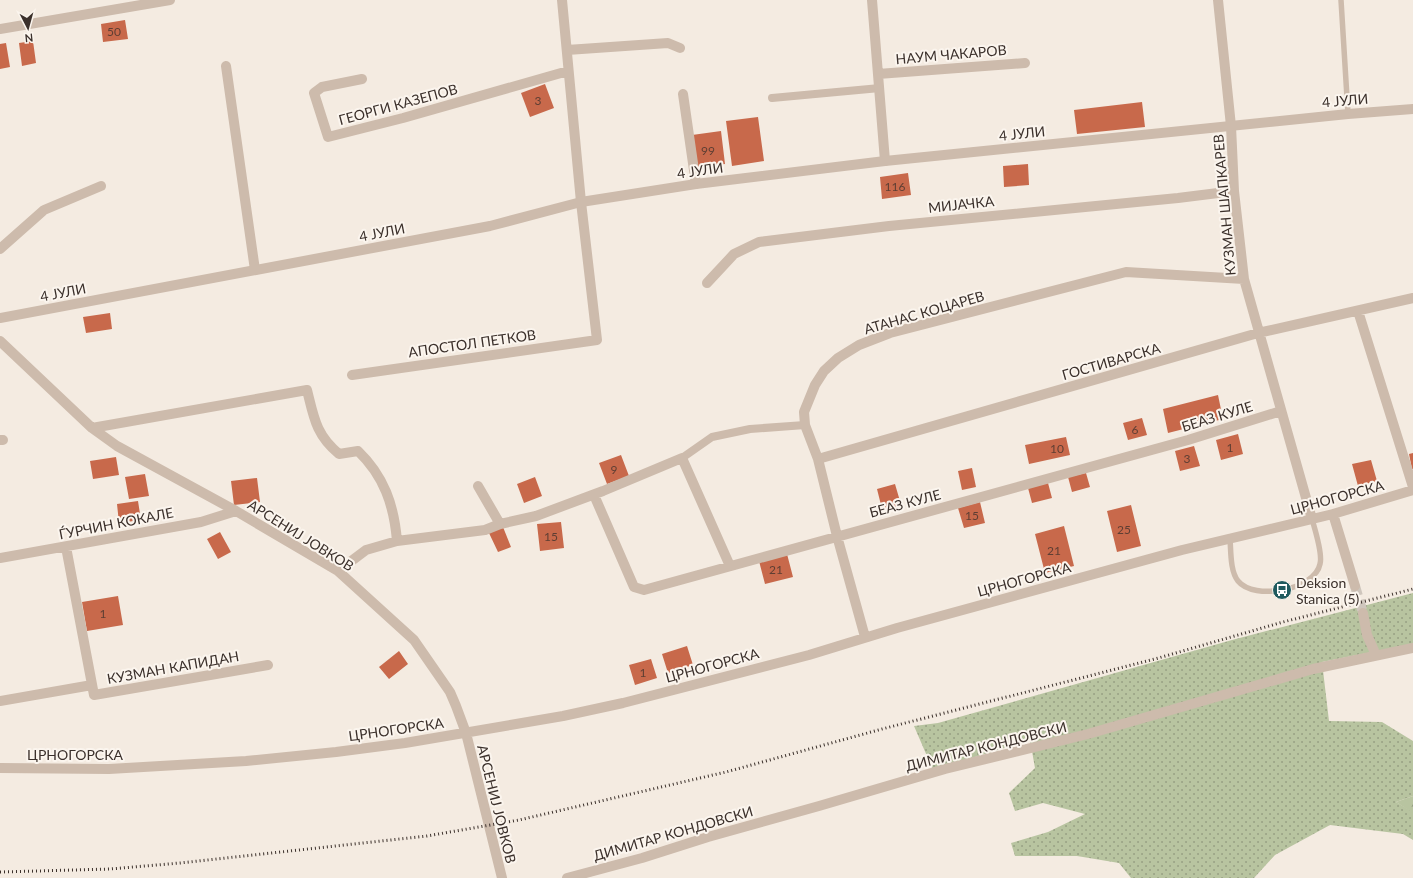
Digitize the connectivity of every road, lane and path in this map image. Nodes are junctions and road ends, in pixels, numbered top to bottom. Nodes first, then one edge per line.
1 (170, 0) edge
2 (562, 0) edge
3 (872, 0) edge
4 (1218, 0) edge
5 (1341, 0) edge
6 (0, 29) edge
7 (680, 48) dead end
8 (567, 50) junction
9 (1025, 63) dead end
10 (226, 66) dead end
11 (568, 71) junction
12 (878, 74) junction
13 (362, 79) dead end
14 (880, 88) junction
15 (683, 94) dead end
16 (772, 98) dead end
17 (1413, 109) edge
18 (1348, 114) junction
19 (1231, 126) junction
20 (885, 161) junction
21 (696, 184) junction
22 (101, 186) dead end
23 (1234, 191) junction
24 (580, 202) junction
25 (0, 249) edge
26 (255, 270) junction
27 (1244, 279) junction
28 (707, 283) dead end
29 (1413, 298) edge
30 (1358, 311) junction
31 (0, 318) edge
32 (1258, 333) junction
33 (0, 341) edge
34 (352, 375) dead end
35 (1281, 411) junction
36 (805, 425) junction
37 (92, 428) junction
38 (682, 458) junction
39 (818, 459) junction
40 (478, 486) dead end
41 (1413, 489) edge
42 (594, 495) junction
43 (236, 511) junction
44 (1333, 514) junction
45 (1312, 519) junction
46 (500, 524) junction
47 (837, 536) junction
48 (1230, 539) junction
49 (397, 541) junction
50 (66, 547) junction
51 (0, 558) edge
52 (730, 566) junction
53 (338, 571) junction
54 (1355, 586) tunnel mouth
55 (1363, 613) tunnel mouth
56 (865, 637) junction
57 (1413, 648) edge
58 (1376, 655) junction
59 (268, 664) dead end
60 (92, 685) junction
61 (0, 701) edge
62 (466, 733) junction
63 (0, 768) edge
64 (502, 878) edge
65 (567, 878) edge

1 - 6 street
2 - 8 street
3 - 12 street, НАУМ ЧАКАРОВ
4 - 19 street, КУЗМАН ШАПКАРЕВ
5 - 18 lane
7 - 8 street
8 - 11 street
9 - 12 street, НАУМ ЧАКАРОВ
10 - 26 street
11 - 13 street, ГЕОРГИ КАЗЕПОВ
11 - 24 street
12 - 14 street, НАУМ ЧАКАРОВ
14 - 16 street
14 - 20 street, НАУМ ЧАКАРОВ
15 - 21 street
17 - 18 street, 4 ЈУЛИ
18 - 19 street, 4 ЈУЛИ
19 - 20 street, 4 ЈУЛИ
19 - 23 street, КУЗМАН ШАПКАРЕВ
20 - 21 street, 4 ЈУЛИ
21 - 24 street, 4 ЈУЛИ
22 - 25 street
23 - 27 street, КУЗМАН ШАПКАРЕВ
23 - 28 street, МИЈАЧКА
24 - 26 street, 4 ЈУЛИ
24 - 34 street, АПОСТОЛ ПЕТКОВ
26 - 31 street, 4 ЈУЛИ
27 - 32 street, КУЗМАН ШАПКАРЕВ
27 - 36 street, АТАНАС КОЦАРЕВ
29 - 30 street, ГОСТИВАРСКА
30 - 32 street, ГОСТИВАРСКА
30 - 41 street
32 - 35 street, КУЗМАН ШАПКАРЕВ
32 - 39 street, ГОСТИВАРСКА
33 - 37 street, АРСЕНИЈ ЈОВКОВ
35 - 45 street, КУЗМАН ШАПКАРЕВ
35 - 47 street, БЕАЗ КУЛЕ
36 - 38 street
36 - 39 street, АТАНАС КОЦАРЕВ
37 - 43 street, АРСЕНИЈ ЈОВКОВ
37 - 49 street
38 - 42 street
38 - 52 street
39 - 47 street, АТАНАС КОЦАРЕВ
40 - 46 street
41 - 44 street, ЦРНОГОРСКА
42 - 46 street
42 - 52 street, БЕАЗ КУЛЕ
43 - 50 street, ЃУРЧИН КОКАЛЕ
43 - 53 street, АРСЕНИЈ ЈОВКОВ
44 - 45 street, ЦРНОГОРСКА
44 - 54 street
45 - 48 street, ЦРНОГОРСКА
45 - 48 lane
46 - 49 street
47 - 52 street, БЕАЗ КУЛЕ
47 - 56 street, АТАНАС КОЦАРЕВ
48 - 56 street, ЦРНОГОРСКА
49 - 53 street
50 - 51 street, ЃУРЧИН КОКАЛЕ
50 - 60 street, КУЗМАН КАПИДАН
53 - 62 street, АРСЕНИЈ ЈОВКОВ
55 - 58 street
56 - 62 street, ЦРНОГОРСКА
57 - 58 street, ДИМИТАР КОНДОВСКИ
58 - 65 street, ДИМИТАР КОНДОВСКИ
59 - 60 street, КУЗМАН КАПИДАН
60 - 61 street, КУЗМАН КАПИДАН
62 - 63 street, ЦРНОГОРСКА
62 - 64 street, АРСЕНИЈ ЈОВКОВ

